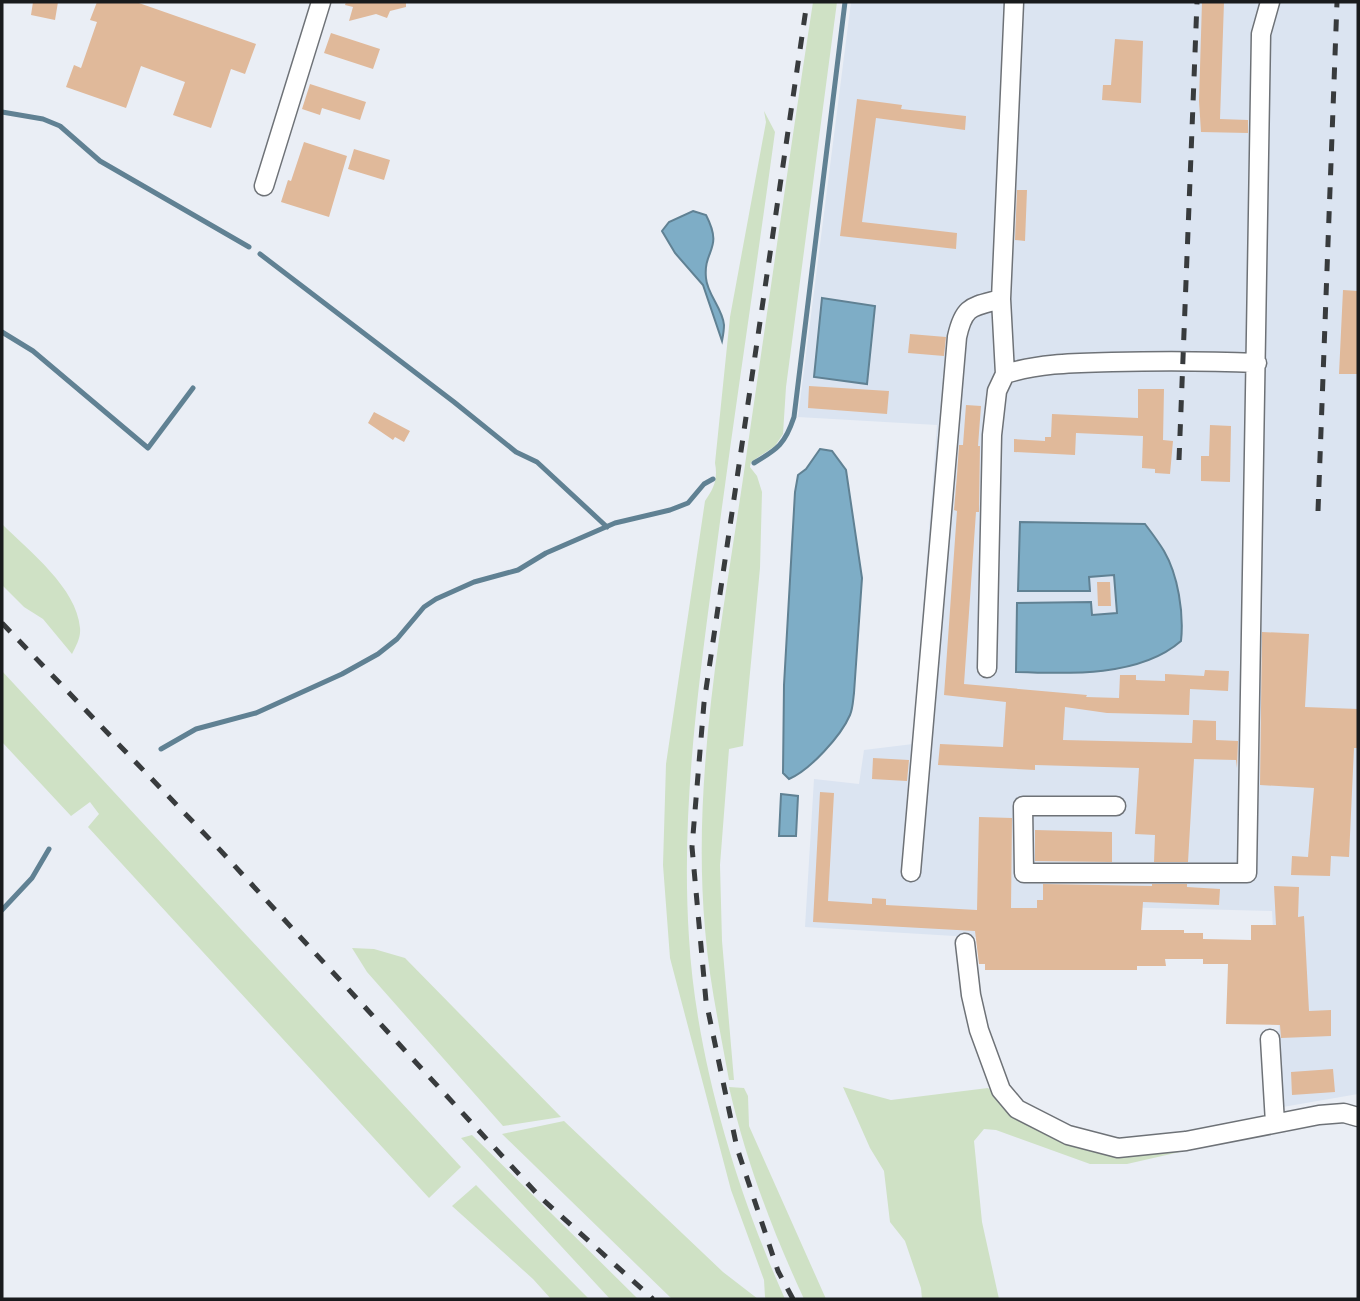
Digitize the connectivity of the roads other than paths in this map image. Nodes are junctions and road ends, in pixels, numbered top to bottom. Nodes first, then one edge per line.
1 (321, 2) edge
2 (1014, 2) edge
3 (1270, 2) edge
4 (264, 186) dead end
5 (1001, 299) junction
6 (1257, 363) junction
7 (1005, 374) junction
8 (987, 668) dead end
9 (1116, 806) dead end
10 (911, 872) dead end
11 (965, 943) dead end
12 (1270, 1039) dead end
13 (1358, 1116) edge
14 (1275, 1124) junction

1 - 4 street
2 - 5 street
3 - 6 street
5 - 7 street
5 - 10 street
6 - 7 street
6 - 9 street
7 - 8 street
11 - 14 street
12 - 14 street
13 - 14 street

